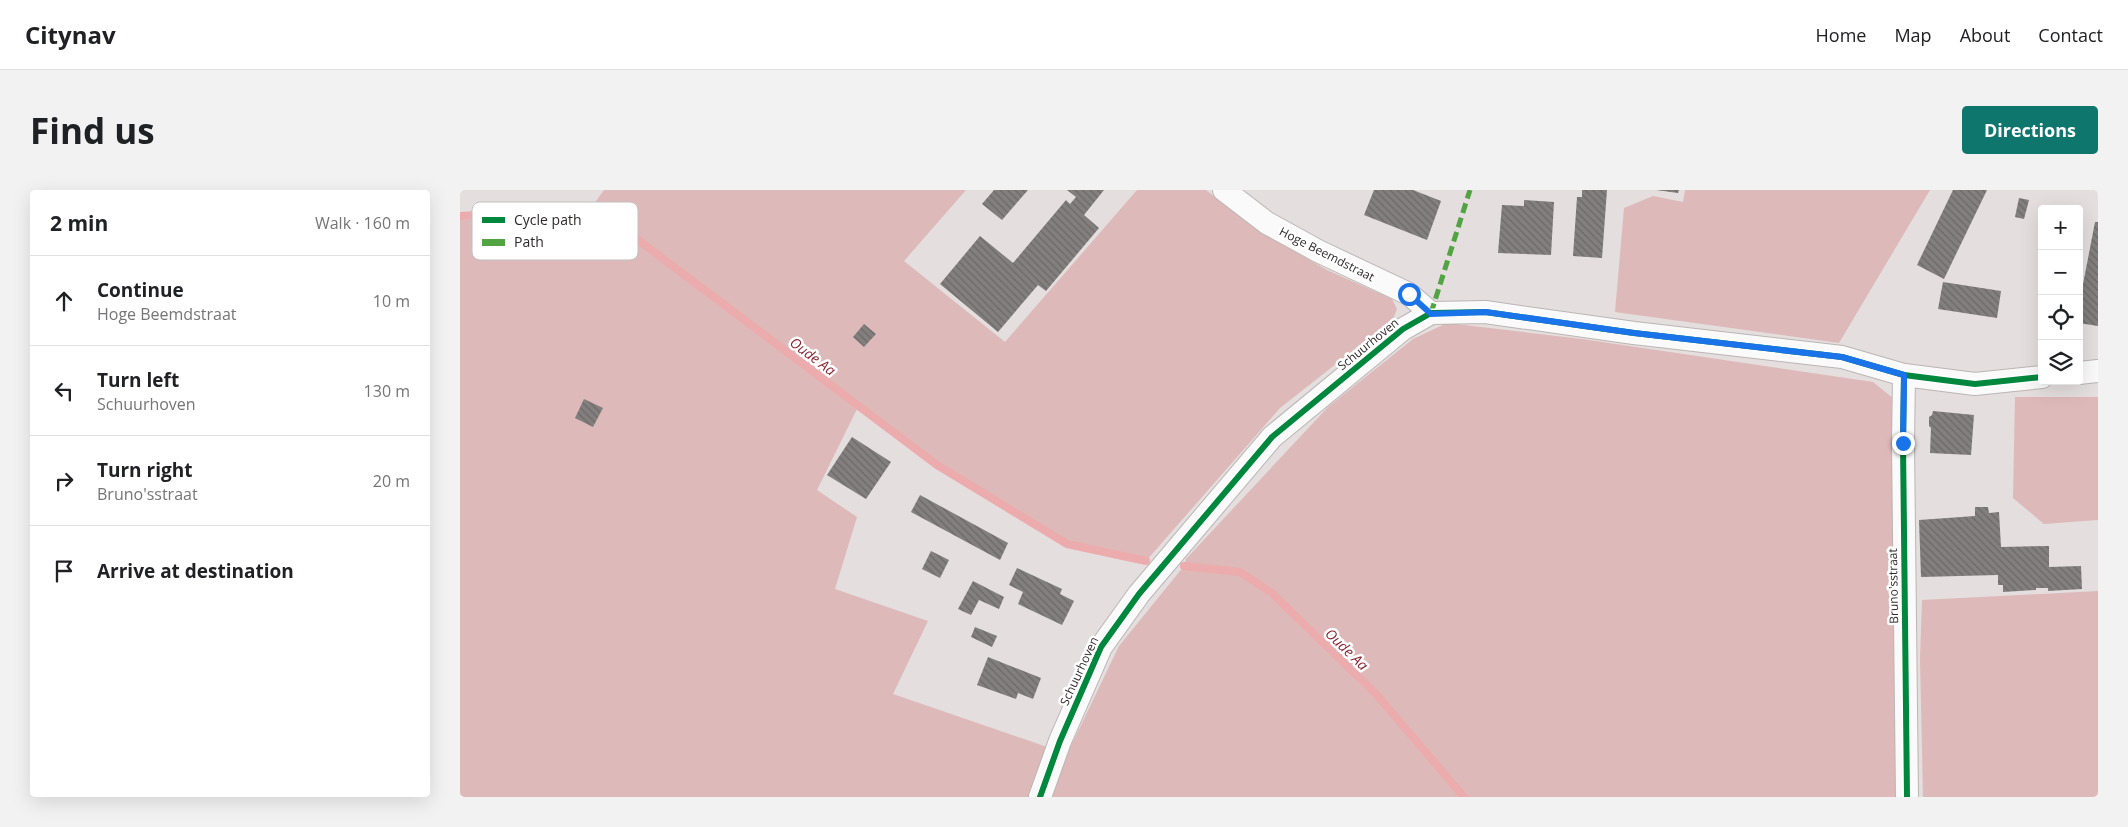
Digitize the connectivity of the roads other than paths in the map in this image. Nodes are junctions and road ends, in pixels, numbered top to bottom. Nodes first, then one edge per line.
1 (1224, 190) edge
2 (1431, 314) junction
3 (2098, 371) edge
4 (2083, 373) edge
5 (1904, 375) junction
6 (2038, 377) edge
7 (1040, 797) edge
8 (1907, 797) edge

1 - 2 street, Hoge Beemdstraat
2 - 5 street, Schuurhoven
2 - 7 street, Schuurhoven
3 - 4 street
5 - 6 street, Schuurhoven
5 - 8 street, Bruno'sstraat

